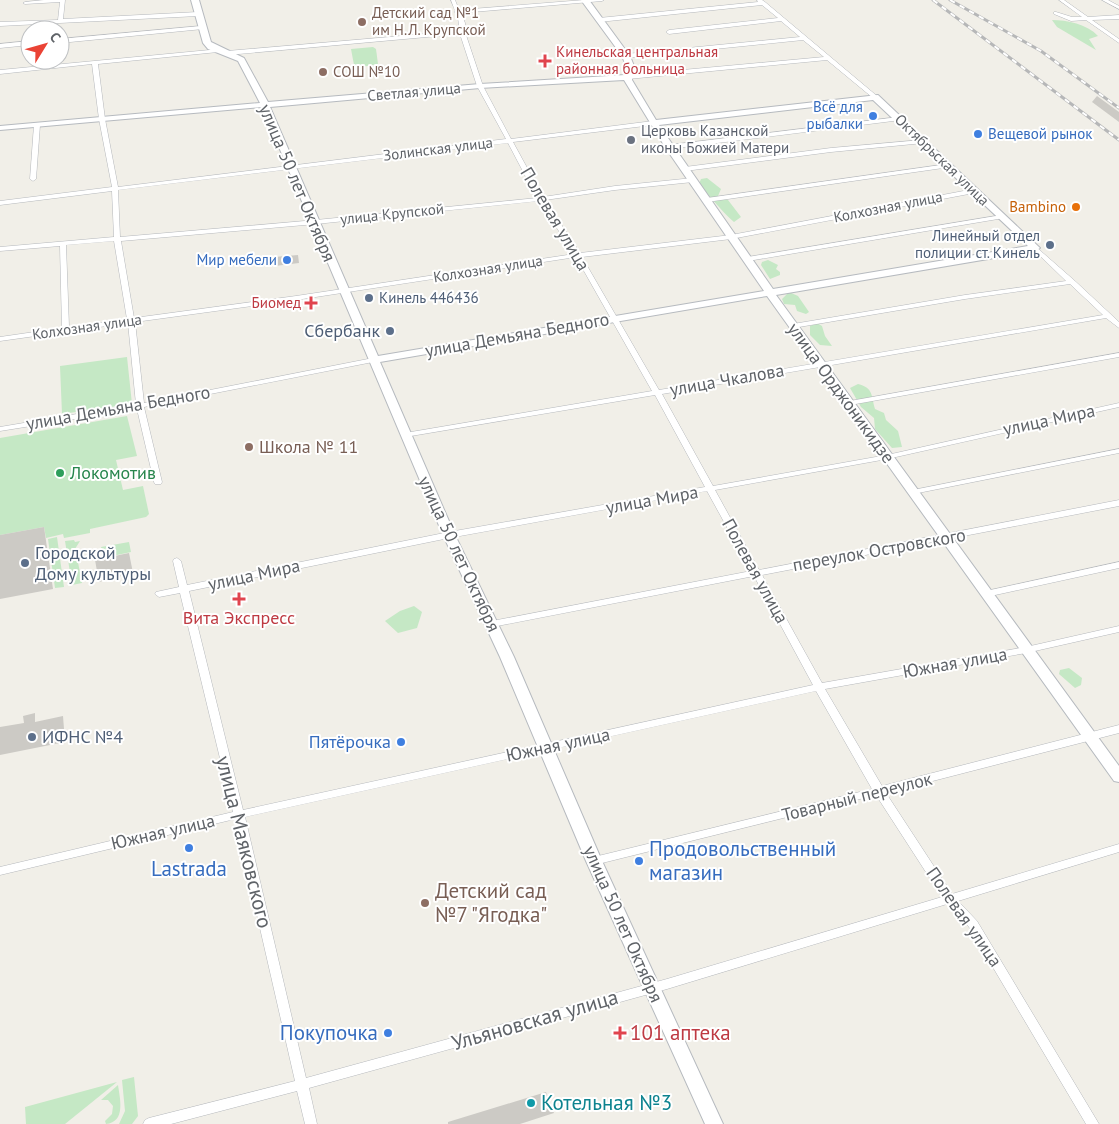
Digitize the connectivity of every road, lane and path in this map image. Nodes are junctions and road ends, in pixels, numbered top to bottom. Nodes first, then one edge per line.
1 (63, 0) edge
2 (195, 0) edge
3 (453, 0) edge
4 (602, 0) edge
5 (1061, 0) edge
6 (1104, 0) edge
7 (586, 1) edge
8 (761, 2) edge
9 (25, 4) dead end
10 (1119, 8) edge
11 (456, 12) junction
12 (1056, 12) dead end
13 (198, 14) junction
14 (1119, 17) edge
15 (784, 19) junction
16 (1087, 19) junction
17 (60, 20) edge
18 (70, 20) edge
19 (600, 20) junction
20 (20, 23) edge
21 (0, 24) edge
22 (202, 28) junction
23 (462, 32) junction
24 (669, 32) dead end
25 (804, 38) junction
26 (70, 40) edge
27 (1119, 41) edge
28 (20, 44) edge
29 (0, 46) edge
30 (218, 50) junction
31 (227, 53) junction
32 (626, 56) junction
33 (829, 58) junction
34 (95, 64) junction
35 (0, 72) edge
36 (628, 76) junction
37 (480, 86) junction
38 (875, 97) junction
39 (265, 104) junction
40 (102, 119) junction
41 (899, 119) junction
42 (653, 123) junction
43 (37, 125) junction
44 (0, 128) edge
45 (509, 140) junction
46 (922, 142) junction
47 (669, 147) junction
48 (948, 166) junction
49 (293, 167) junction
50 (685, 169) junction
51 (33, 178) dead end
52 (693, 180) junction
53 (115, 189) junction
54 (974, 191) junction
55 (541, 200) junction
56 (707, 200) junction
57 (0, 203) edge
58 (1002, 217) junction
59 (316, 222) junction
60 (731, 236) junction
61 (117, 238) junction
62 (63, 243) junction
63 (1034, 248) junction
64 (0, 249) edge
65 (578, 255) junction
66 (748, 259) junction
67 (1073, 282) junction
68 (343, 291) junction
69 (770, 293) junction
70 (1107, 316) junction
71 (613, 318) junction
72 (131, 321) junction
73 (793, 326) junction
74 (1119, 326) edge
75 (66, 330) junction
76 (0, 339) edge
77 (1119, 355) edge
78 (373, 360) junction
79 (821, 364) junction
80 (657, 392) junction
81 (850, 403) junction
82 (1119, 405) edge
83 (140, 406) junction
84 (0, 429) edge
85 (405, 435) junction
86 (1119, 451) edge
87 (888, 457) junction
88 (158, 482) dead end
89 (710, 490) junction
90 (913, 492) junction
91 (1119, 503) edge
92 (449, 535) junction
93 (946, 538) junction
94 (177, 560) dead end
95 (1119, 565) edge
96 (754, 572) junction
97 (184, 589) junction
98 (159, 594) dead end
99 (986, 594) junction
100 (492, 624) junction
101 (1119, 629) edge
102 (1026, 650) junction
103 (820, 687) junction
104 (1119, 730) edge
105 (1090, 738) junction
106 (545, 747) junction
107 (1119, 777) edge
108 (879, 791) junction
109 (238, 814) junction
110 (1119, 848) edge
111 (594, 861) junction
112 (0, 871) edge
113 (949, 899) junction
114 (652, 987) junction
115 (302, 1085) junction
116 (150, 1124) edge
117 (311, 1124) edge
118 (714, 1124) edge
119 (1093, 1124) edge

1 - 9 street
1 - 17 street
2 - 13 main road
3 - 11 street, Полевая улица
4 - 7 street
5 - 16 street
6 - 10 street
7 - 11 street
7 - 19 main road
8 - 15 street, Октябрьская улица
8 - 19 street
11 - 23 street, Полевая улица
12 - 16 street
13 - 18 street
13 - 22 main road
14 - 16 street
15 - 24 street
15 - 25 street, Октябрьская улица
16 - 27 street
19 - 32 main road
20 - 21 street
22 - 26 street
22 - 30 main road
23 - 31 street
23 - 37 street, Полевая улица
25 - 32 street
25 - 33 street, Октябрьская улица
28 - 29 street
30 - 31 main road, улица 50 лет Октября
30 - 34 street
31 - 39 main road, улица 50 лет Октября
32 - 36 main road, улица Орджоникидзе
33 - 36 street, Светлая улица
33 - 38 street, Октябрьская улица
34 - 35 street
34 - 40 street
36 - 37 main road, Светлая улица
36 - 42 main road, улица Орджоникидзе
37 - 39 main road, Светлая улица
37 - 45 street, Полевая улица
38 - 41 main road, Октябрьская улица
38 - 42 main road, Золинская улица
39 - 40 main road, Светлая улица
39 - 49 main road, улица 50 лет Октября
40 - 43 main road, Светлая улица
40 - 53 street
41 - 46 main road, Октябрьская улица
41 - 47 street
42 - 45 street, Золинская улица
42 - 47 main road, улица Орджоникидзе
43 - 44 main road, Светлая улица
43 - 51 street
45 - 49 street, Золинская улица
45 - 55 street, Полевая улица
46 - 48 main road, Октябрьская улица
46 - 50 street
47 - 50 main road, улица Орджоникидзе
48 - 54 main road, Октябрьская улица
48 - 56 street
49 - 53 street, Золинская улица
49 - 59 main road, улица 50 лет Октября
50 - 52 main road, улица Орджоникидзе
52 - 55 street, улица Крупской
52 - 56 main road, улица Орджоникидзе
53 - 57 street, Золинская улица
53 - 61 street
54 - 58 main road, Октябрьская улица
54 - 60 street, Колхозная улица
55 - 59 street, улица Крупской
55 - 65 street, Полевая улица
56 - 60 main road, улица Орджоникидзе
58 - 63 main road, Октябрьская улица
58 - 66 street
59 - 61 street, улица Крупской
59 - 68 main road, улица 50 лет Октября
60 - 65 street, Колхозная улица
60 - 66 main road, улица Орджоникидзе
61 - 62 street, улица Крупской
61 - 72 street
62 - 64 street, улица Крупской
62 - 75 street
63 - 67 street, Октябрьская улица
63 - 69 main road, улица Демьяна Бедного
65 - 68 street, Колхозная улица
65 - 71 street, Полевая улица
66 - 69 main road, улица Орджоникидзе
67 - 70 street, Октябрьская улица
67 - 73 street
68 - 72 street, Колхозная улица
68 - 78 main road, улица 50 лет Октября
69 - 71 main road, улица Демьяна Бедного
69 - 73 main road, улица Орджоникидзе
70 - 74 street, Октябрьская улица
70 - 79 street, улица Чкалова
71 - 78 main road, улица Демьяна Бедного
71 - 80 street, Полевая улица
72 - 75 street, Колхозная улица
72 - 83 street
73 - 79 main road, улица Орджоникидзе
75 - 76 street, Колхозная улица
77 - 81 street
78 - 83 street, улица Демьяна Бедного
78 - 85 main road, улица 50 лет Октября
79 - 80 street, улица Чкалова
79 - 81 main road, улица Орджоникидзе
80 - 85 street, улица Чкалова
80 - 89 street, Полевая улица
81 - 87 main road, улица Орджоникидзе
82 - 87 street, улица Мира
83 - 84 street, улица Демьяна Бедного
83 - 88 street
85 - 92 main road, улица 50 лет Октября
86 - 90 street
87 - 89 street, улица Мира
87 - 90 main road, улица Орджоникидзе
89 - 92 street, улица Мира
89 - 96 street, Полевая улица
90 - 93 main road, улица Орджоникидзе
91 - 93 street, переулок Островского
92 - 97 street, улица Мира
92 - 100 main road, улица 50 лет Октября
93 - 96 street, переулок Островского
93 - 99 main road, улица Орджоникидзе
94 - 97 street, улица Маяковского
95 - 99 street
96 - 100 street, переулок Островского
96 - 103 street, Полевая улица
97 - 98 street, улица Мира
97 - 109 street, улица Маяковского
99 - 102 main road, улица Орджоникидзе
100 - 106 main road, улица 50 лет Октября
101 - 102 street, Южная улица
102 - 103 street, Южная улица
102 - 105 main road, улица Орджоникидзе
103 - 106 street, Южная улица
103 - 108 street, Полевая улица
104 - 105 street, Товарный переулок
105 - 107 main road, улица Орджоникидзе
105 - 108 street, Товарный переулок
106 - 109 street, Южная улица
106 - 111 main road, улица 50 лет Октября
108 - 111 street, Товарный переулок
108 - 113 street, Полевая улица
109 - 112 street, Южная улица
109 - 115 street, улица Маяковского
110 - 113 street, Ульяновская улица
111 - 114 main road, улица 50 лет Октября
113 - 114 street, Ульяновская улица
113 - 119 street, Полевая улица
114 - 115 street, Ульяновская улица
114 - 118 main road, улица 50 лет Октября
115 - 116 street, Ульяновская улица
115 - 117 street, улица Маяковского

